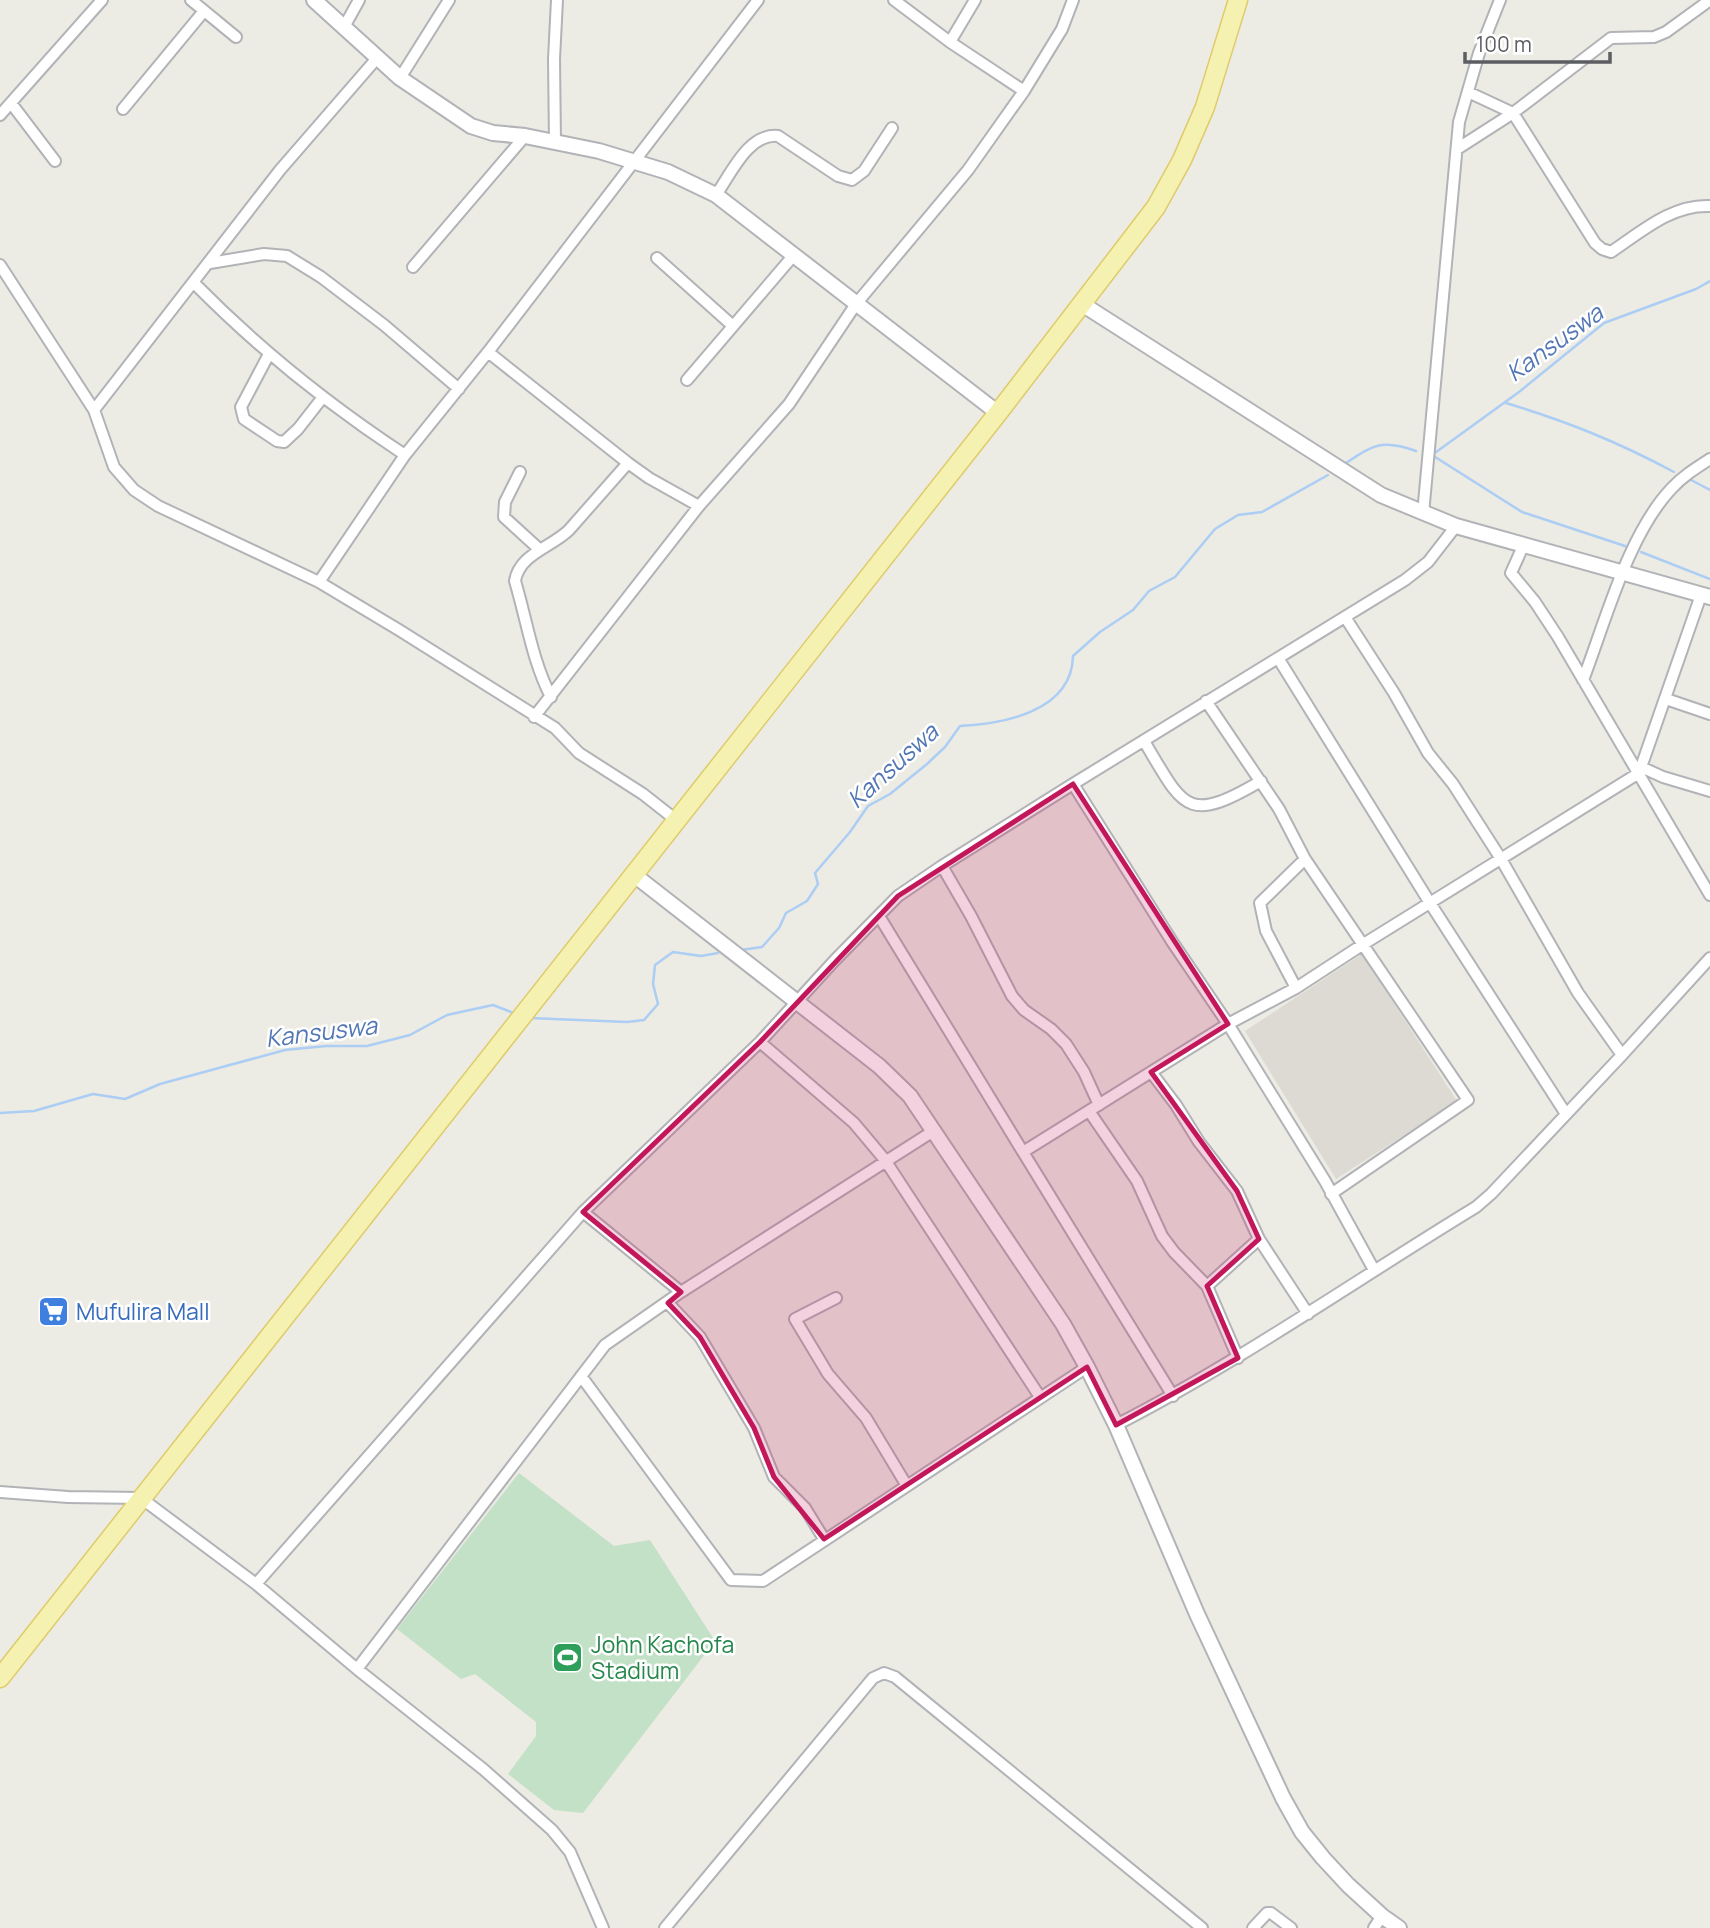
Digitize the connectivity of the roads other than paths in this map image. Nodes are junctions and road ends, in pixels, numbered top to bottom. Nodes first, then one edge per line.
1 (102, 0) edge
2 (191, 0) edge
3 (314, 0) edge
4 (359, 0) edge
5 (449, 0) edge
6 (558, 0) edge
7 (758, 0) edge
8 (894, 0) edge
9 (975, 0) edge
10 (1073, 0) edge
11 (1238, 0) edge
12 (1500, 0) edge
13 (1710, 0) edge
14 (204, 11) junction
15 (344, 27) junction
16 (236, 37) dead end
17 (950, 41) junction
18 (379, 57) junction
19 (400, 78) junction
20 (1024, 91) junction
21 (1468, 92) junction
22 (11, 103) junction
23 (123, 109) dead end
24 (1513, 113) junction
25 (0, 115) edge
26 (892, 128) dead end
27 (525, 136) junction
28 (555, 143) junction
29 (1457, 149) junction
30 (55, 161) dead end
31 (633, 161) junction
32 (716, 195) junction
33 (1710, 206) edge
34 (793, 256) junction
35 (657, 258) dead end
36 (210, 263) junction
37 (0, 265) edge
38 (413, 267) dead end
39 (194, 283) junction
40 (856, 304) junction
41 (1082, 304) junction
42 (733, 326) junction
43 (488, 352) junction
44 (269, 354) junction
45 (687, 380) dead end
46 (459, 388) junction
47 (323, 397) junction
48 (94, 411) junction
49 (998, 413) junction
50 (405, 455) junction
51 (1710, 459) edge
52 (628, 464) junction
53 (520, 472) dead end
54 (699, 506) junction
55 (1423, 514) junction
56 (1455, 527) junction
57 (1524, 544) junction
58 (539, 549) junction
59 (1624, 573) junction
60 (319, 583) junction
61 (1705, 596) edge
62 (1345, 617) junction
63 (1278, 658) junction
64 (1583, 680) junction
65 (551, 697) junction
66 (1666, 699) junction
67 (1206, 701) junction
68 (1710, 714) edge
69 (534, 717) junction
70 (1144, 741) junction
71 (1640, 770) junction
72 (1261, 781) junction
73 (1073, 784) junction
74 (1710, 792) edge
75 (676, 820) junction
76 (1305, 859) junction
77 (1501, 859) junction
78 (942, 866) junction
79 (633, 874) junction
80 (1710, 895) edge
81 (1430, 903) junction
82 (879, 916) junction
83 (1362, 944) junction
84 (1710, 958) edge
85 (1296, 988) junction
86 (796, 1002) junction
87 (1228, 1024) junction
88 (760, 1042) junction
89 (1622, 1055) junction
90 (1151, 1072) junction
91 (1094, 1108) junction
92 (1566, 1114) junction
93 (934, 1130) junction
94 (1023, 1152) junction
95 (885, 1160) junction
96 (1331, 1194) junction
97 (583, 1212) junction
98 (1259, 1239) junction
99 (1374, 1270) junction
100 (1207, 1286) junction
101 (681, 1292) junction
102 (836, 1298) dead end
103 (668, 1303) junction
104 (1308, 1314) junction
105 (1238, 1358) junction
106 (1087, 1367) junction
107 (581, 1376) junction
108 (1040, 1396) junction
109 (1173, 1396) junction
110 (1116, 1425) junction
111 (907, 1486) junction
112 (0, 1492) edge
113 (141, 1498) junction
114 (824, 1539) junction
115 (256, 1584) junction
116 (356, 1669) junction
117 (0, 1678) edge
118 (1378, 1922) edge
119 (603, 1928) edge
120 (665, 1928) edge
121 (1202, 1928) edge
122 (1252, 1928) edge
123 (1291, 1928) edge
124 (1399, 1928) edge

1 - 22 street
2 - 14 street
3 - 15 street
4 - 15 street
5 - 19 street
6 - 28 street
7 - 31 street
8 - 17 street
9 - 17 street
10 - 20 street
11 - 41 main road
12 - 21 street
13 - 24 street
14 - 16 street
14 - 23 street
15 - 18 street
17 - 20 street
18 - 19 street
18 - 36 street
19 - 27 street
20 - 40 street
21 - 24 street
21 - 29 street
22 - 25 street
22 - 30 street
24 - 29 street
24 - 33 street
26 - 32 street
27 - 28 street
27 - 38 street
28 - 31 street
29 - 55 street
31 - 32 street
31 - 43 street
32 - 34 street
34 - 40 street
34 - 42 street
35 - 42 street
36 - 39 street
36 - 46 street
37 - 48 street
39 - 44 street
39 - 48 street
40 - 49 street
40 - 54 street
41 - 49 main road
41 - 55 street
42 - 45 street
43 - 46 street
43 - 52 street
44 - 47 street
44 - 47 street
46 - 50 street
47 - 50 street
48 - 60 street
49 - 75 main road
50 - 60 street
51 - 59 street
52 - 54 street
52 - 58 street
53 - 58 street
54 - 65 street
55 - 56 street
56 - 57 street
56 - 62 street
57 - 59 street
57 - 64 street
58 - 65 street
59 - 61 street
59 - 64 street
60 - 69 street
61 - 66 street
62 - 63 street
62 - 77 street
63 - 67 street
63 - 81 street
64 - 71 street
65 - 69 street
66 - 68 street
66 - 71 street
67 - 70 street
67 - 72 street
69 - 75 street
70 - 72 street
70 - 73 street
71 - 74 street
71 - 77 street
71 - 80 street
72 - 76 street
73 - 78 street
73 - 87 street
75 - 79 main road
76 - 83 street
76 - 85 street
77 - 81 street
77 - 89 street
78 - 82 street
78 - 91 street
79 - 86 street
79 - 113 main road
81 - 83 street
81 - 92 street
82 - 86 street
82 - 94 street
83 - 85 street
83 - 96 street
84 - 89 street
85 - 87 street
86 - 88 street
86 - 93 street
87 - 90 street
87 - 96 street
88 - 95 street
88 - 97 street
89 - 92 street
90 - 91 street
90 - 98 street
91 - 94 street
91 - 100 street
92 - 99 street
93 - 95 street
93 - 106 street
94 - 109 street
95 - 101 street
95 - 108 street
96 - 99 street
97 - 101 street
97 - 115 street
98 - 100 street
98 - 104 street
99 - 104 street
100 - 105 street
101 - 103 street
102 - 111 street
103 - 107 street
103 - 114 street
104 - 105 street
105 - 109 street
106 - 108 street
106 - 110 street
107 - 114 street
107 - 116 street
108 - 111 street
109 - 110 street
110 - 118 street
111 - 114 street
112 - 113 street
113 - 115 street
113 - 117 main road
115 - 116 street
116 - 119 street
118 - 124 street
120 - 121 street
122 - 123 street

